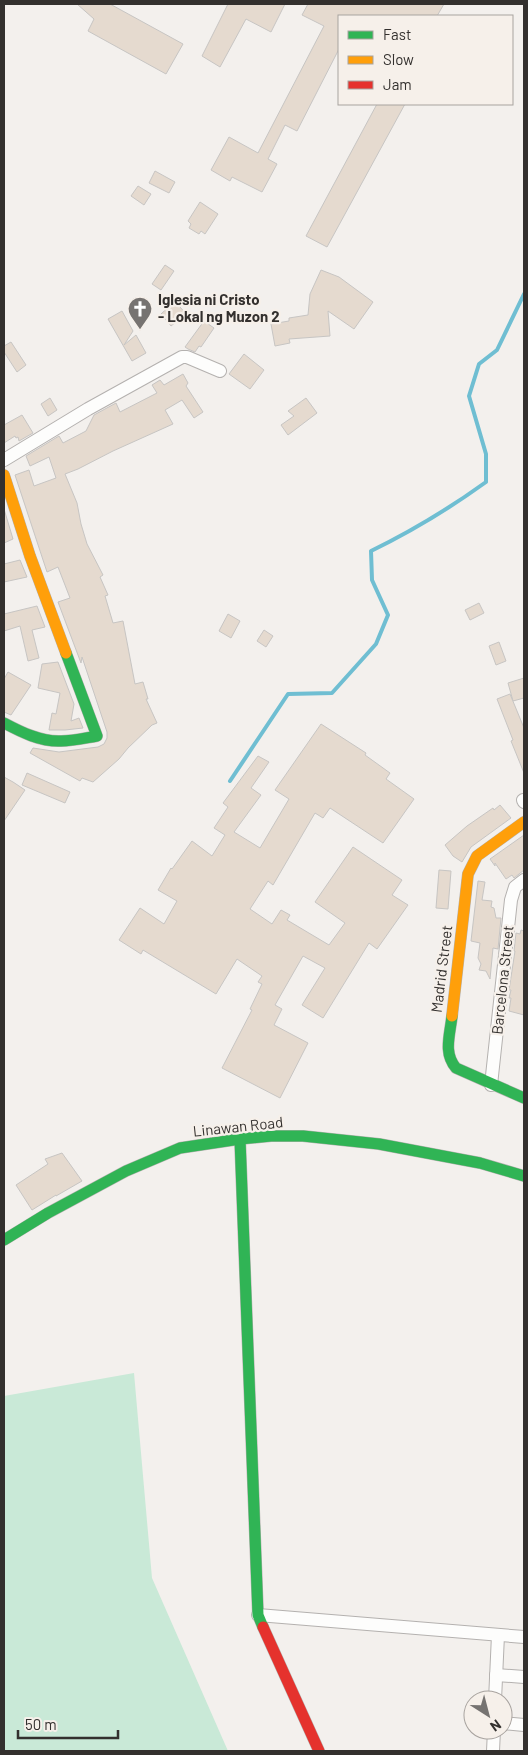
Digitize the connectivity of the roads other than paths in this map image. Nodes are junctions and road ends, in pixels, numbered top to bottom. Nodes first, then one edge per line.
1 (220, 371) dead end
2 (4, 460) edge
3 (4, 475) edge
4 (4, 723) edge
5 (524, 822) edge
6 (524, 880) edge
7 (491, 1084) junction
8 (524, 1098) edge
9 (240, 1139) junction
10 (524, 1176) edge
11 (4, 1240) edge
12 (258, 1615) junction
13 (498, 1635) junction
14 (524, 1637) edge
15 (496, 1676) junction
16 (524, 1677) edge
17 (495, 1690) edge
18 (319, 1751) edge

1 - 2 street
3 - 4 street
5 - 7 street, Madrid Street
6 - 7 street, Barcelona Street
7 - 8 street, Madrid Street
9 - 10 street, Linawan Road
9 - 11 street, Linawan Road
9 - 12 street
12 - 13 street
12 - 18 street
13 - 14 street
13 - 15 street
15 - 16 street
15 - 17 street

